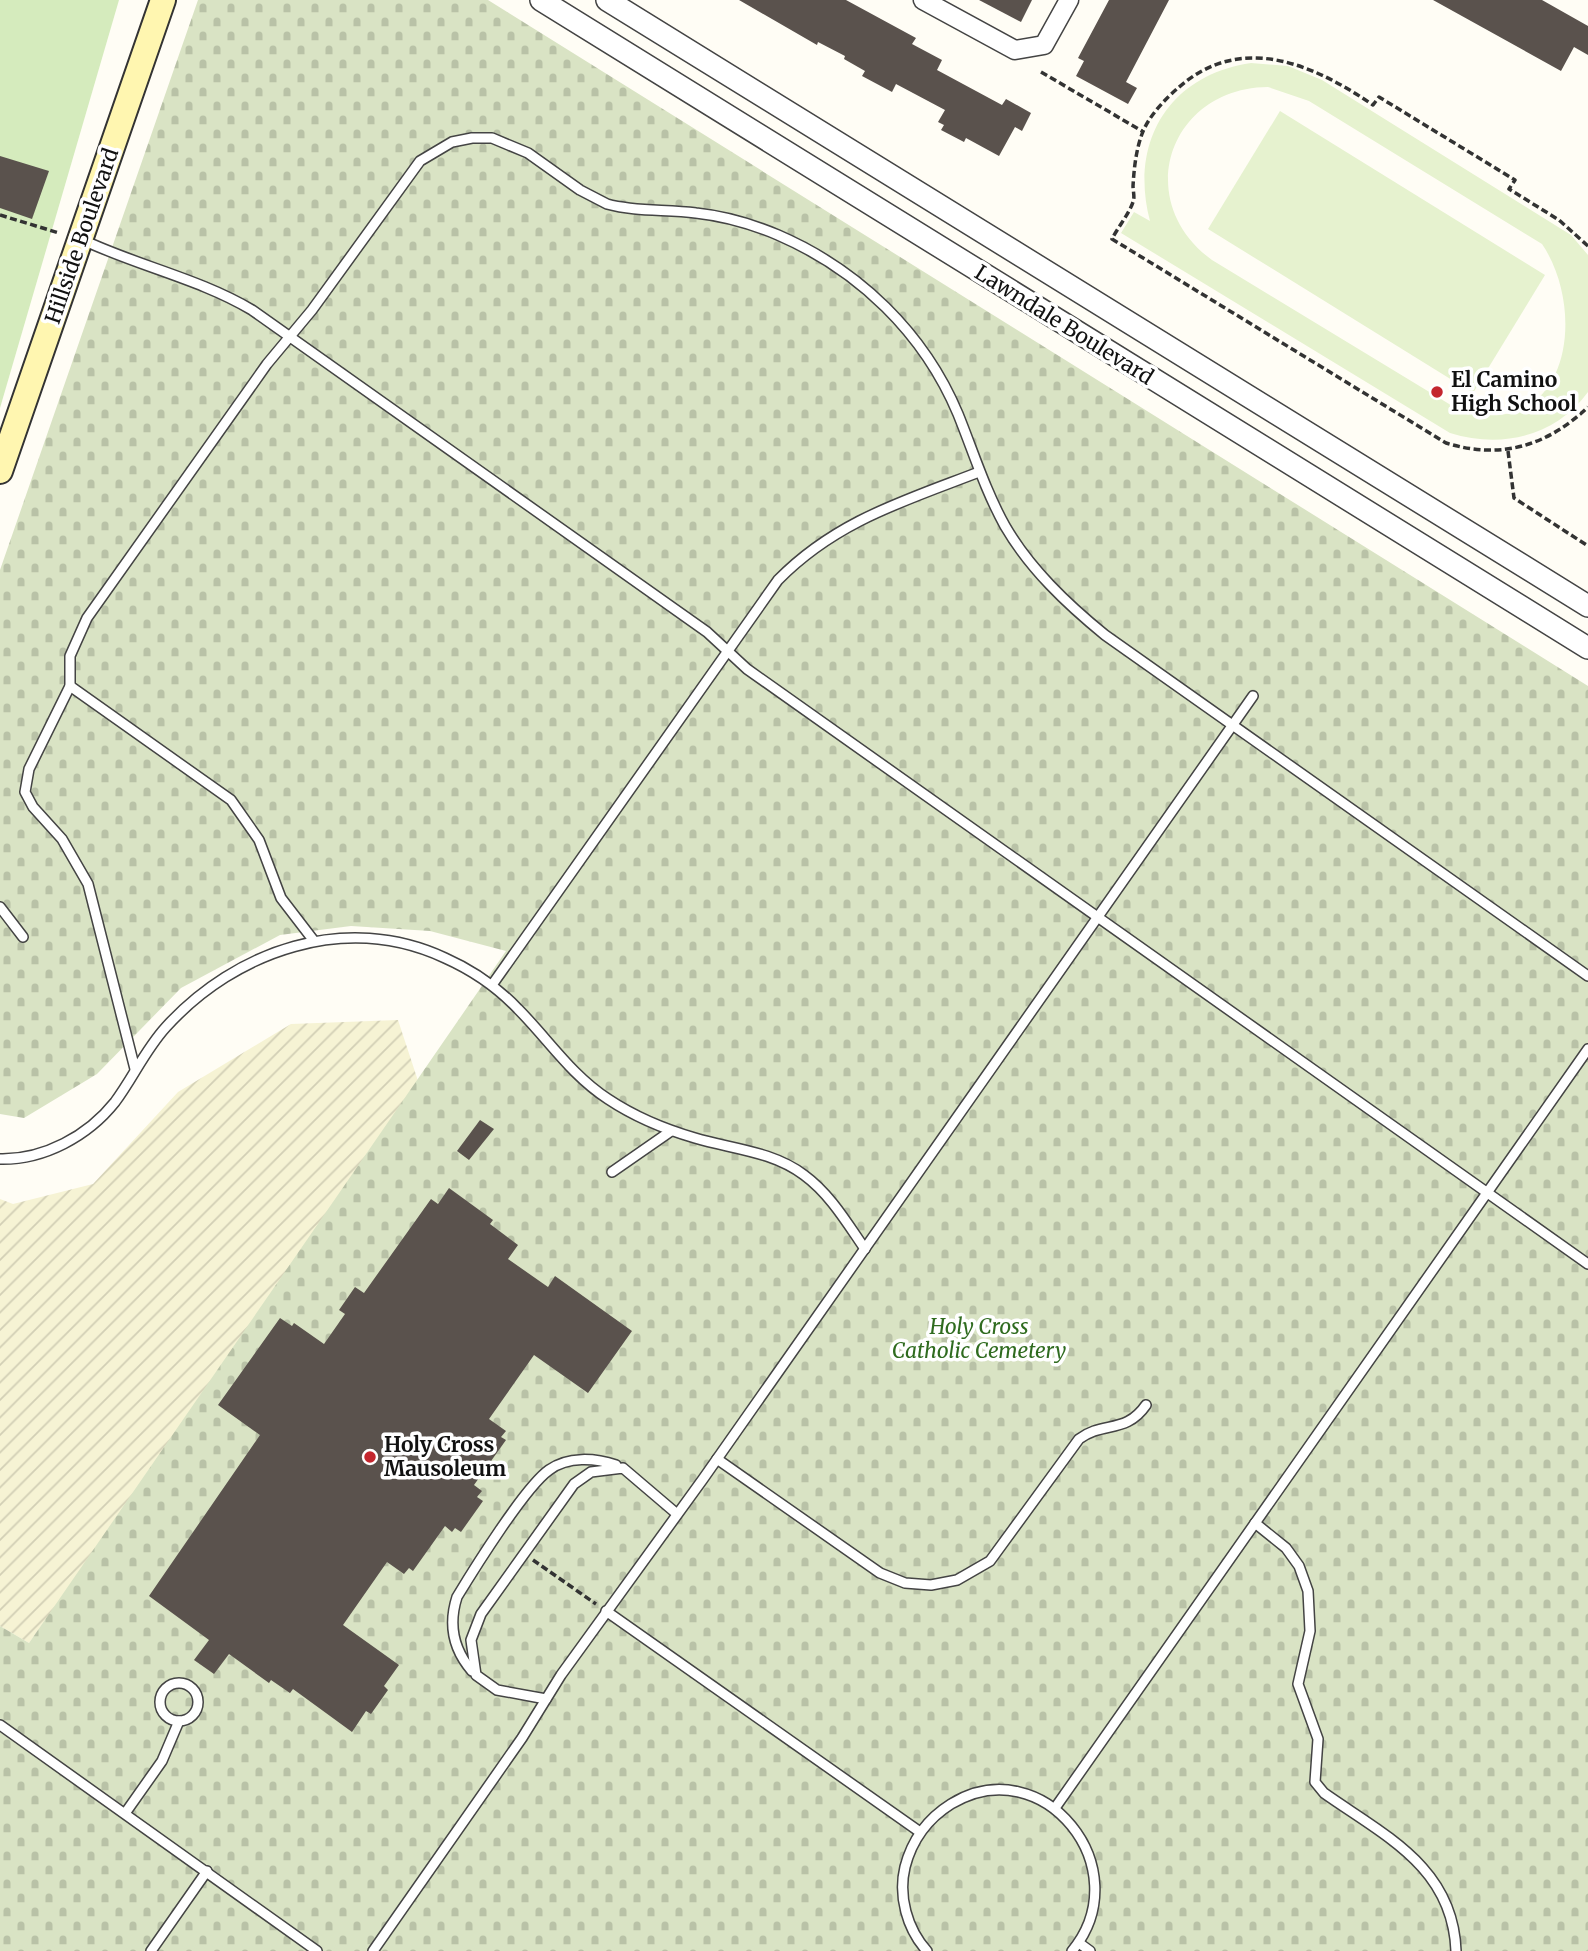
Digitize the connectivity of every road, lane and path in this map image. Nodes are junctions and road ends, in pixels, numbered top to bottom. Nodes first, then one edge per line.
1 (163, 0) edge
2 (541, 0) edge
3 (607, 0) edge
4 (923, 0) edge
5 (1069, 0) edge
6 (1041, 72) dead end
7 (1142, 131) junction
8 (0, 215) edge
9 (81, 239) junction
10 (1588, 246) edge
11 (290, 336) junction
12 (1588, 407) edge
13 (1507, 451) junction
14 (0, 471) edge
15 (979, 472) junction
16 (1588, 546) edge
17 (1588, 606) edge
18 (1588, 648) edge
19 (727, 650) junction
20 (71, 686) junction
21 (1252, 696) dead end
22 (1232, 725) junction
23 (0, 907) edge
24 (1098, 917) junction
25 (23, 937) dead end
26 (314, 941) junction
27 (1588, 976) edge
28 (492, 985) junction
29 (1588, 1049) edge
30 (135, 1069) junction
31 (671, 1131) junction
32 (0, 1158) edge
33 (612, 1171) dead end
34 (1487, 1192) junction
35 (865, 1249) junction
36 (1588, 1264) edge
37 (1146, 1405) dead end
38 (717, 1459) junction
39 (623, 1468) junction
40 (677, 1514) junction
41 (1255, 1523) junction
42 (524, 1554) junction
43 (606, 1611) junction
44 (475, 1675) junction
45 (546, 1699) junction
46 (179, 1721) junction
47 (0, 1725) edge
48 (1055, 1808) junction
49 (126, 1812) junction
50 (920, 1832) junction
51 (207, 1871) junction
52 (1075, 1947) edge
53 (151, 1951) edge
54 (317, 1951) edge
55 (373, 1951) edge
56 (927, 1951) edge
57 (1090, 1951) edge
58 (1456, 1951) edge

1 - 9 main road, Hillside Boulevard
2 - 18 street, Lawndale Boulevard
3 - 17 street, Lawndale Boulevard
4 - 5 street
6 - 7 path
7 - 10 path
7 - 13 path
8 - 9 path
9 - 11 lane
9 - 14 main road, Hillside Boulevard
11 - 15 lane
11 - 19 lane
11 - 20 lane
12 - 13 path
13 - 16 path
15 - 19 lane
15 - 22 lane
19 - 24 lane
19 - 28 lane
20 - 26 lane
20 - 30 lane
21 - 22 lane
22 - 24 lane
22 - 27 lane
23 - 25 lane
24 - 34 lane
24 - 35 lane
26 - 28 lane
26 - 30 lane
28 - 31 lane
29 - 34 lane
30 - 32 lane
31 - 33 lane
31 - 35 lane
34 - 36 lane
34 - 41 lane
35 - 38 lane
37 - 38 lane
38 - 40 lane
39 - 40 lane
39 - 42 lane
39 - 44 lane
40 - 43 lane
41 - 48 lane
41 - 58 lane
42 - 43 path
42 - 44 lane
43 - 45 lane
43 - 50 lane
44 - 45 lane
45 - 55 lane
46 - 46 lane
46 - 49 lane
47 - 49 lane
48 - 50 lane
48 - 52 lane
49 - 51 lane
50 - 56 lane
51 - 53 lane
51 - 54 lane
52 - 57 lane

